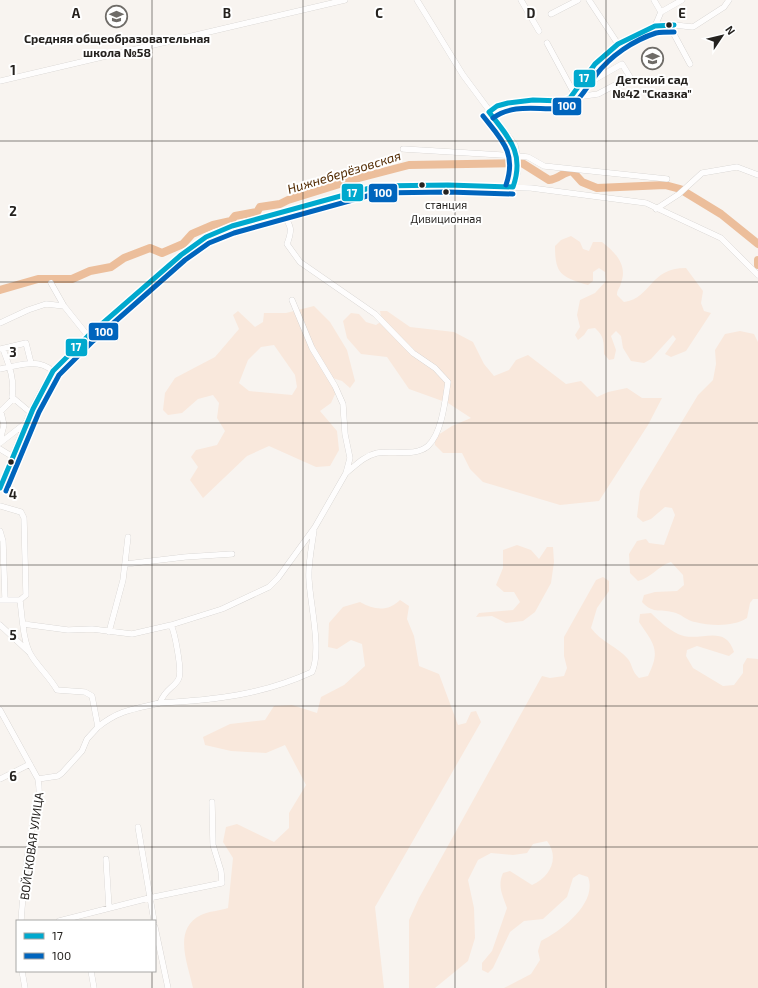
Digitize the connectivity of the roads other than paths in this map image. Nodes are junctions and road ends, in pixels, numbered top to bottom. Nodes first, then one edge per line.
1 (345, 0) edge
2 (417, 0) edge
3 (521, 0) edge
4 (578, 0) edge
5 (589, 0) edge
6 (654, 0) edge
7 (682, 0) edge
8 (729, 0) edge
9 (324, 2) edge
10 (661, 12) junction
11 (550, 14) dead end
12 (669, 25) junction
13 (655, 26) junction
14 (539, 31) dead end
15 (547, 43) dead end
16 (618, 44) junction
17 (690, 64) dead end
18 (0, 82) edge
19 (581, 84) junction
20 (574, 93) junction
21 (570, 98) junction
22 (489, 112) junction
23 (403, 149) dead end
24 (517, 156) junction
25 (758, 175) edge
26 (667, 179) dead end
27 (513, 187) junction
28 (656, 209) junction
29 (282, 212) junction
30 (758, 275) edge
31 (51, 284) dead end
32 (292, 300) dead end
33 (64, 306) junction
34 (0, 323) edge
35 (88, 336) junction
36 (1, 349) edge
37 (31, 363) junction
38 (10, 367) junction
39 (0, 369) edge
40 (53, 371) junction
41 (13, 399) junction
42 (0, 412) edge
43 (31, 413) junction
44 (27, 422) junction
45 (0, 440) edge
46 (0, 443) edge
47 (0, 449) edge
48 (13, 457) junction
49 (346, 473) junction
50 (0, 488) edge
51 (0, 506) edge
52 (314, 527) junction
53 (0, 531) edge
54 (128, 537) dead end
55 (232, 554) dead end
56 (126, 564) junction
57 (3, 600) edge
58 (20, 600) junction
59 (23, 624) junction
60 (0, 625) edge
61 (171, 625) junction
62 (109, 632) junction
63 (30, 653) junction
64 (160, 703) junction
65 (0, 710) edge
66 (98, 727) junction
67 (30, 764) junction
68 (0, 779) edge
69 (38, 779) junction
70 (212, 802) dead end
71 (138, 827) dead end
72 (106, 859) dead end
73 (149, 898) junction
74 (108, 908) junction
75 (22, 920) edge
76 (63, 920) edge
77 (154, 920) edge
78 (156, 936) edge
79 (158, 953) edge
80 (22, 972) edge
81 (91, 972) edge
82 (25, 988) edge
83 (94, 988) edge
84 (168, 988) edge

1 - 9 street
2 - 22 street
3 - 14 street
4 - 11 street
5 - 16 street
6 - 10 street
7 - 10 street
8 - 12 street
9 - 18 street
10 - 13 street
12 - 13 street
12 - 17 street
13 - 16 street
15 - 20 street
16 - 19 street
19 - 20 street
19 - 21 street
20 - 21 street
21 - 22 street
22 - 24 street
23 - 24 street
24 - 26 street
24 - 27 street
25 - 28 street
27 - 28 street
27 - 29 street
28 - 30 street
29 - 35 street
29 - 49 street
31 - 33 street
32 - 49 street
33 - 34 street
33 - 35 street
35 - 40 street
36 - 37 street
36 - 38 street
37 - 38 street
37 - 40 street
38 - 39 street
38 - 41 street
40 - 43 street
41 - 42 street
41 - 43 street
42 - 45 street
43 - 44 street
44 - 46 street
44 - 48 street
47 - 48 street
48 - 50 street
49 - 52 street
51 - 58 street
52 - 61 street
52 - 64 street
53 - 57 street
54 - 56 street
55 - 56 street
56 - 62 street
57 - 58 street
58 - 59 street
59 - 62 street
59 - 63 street
60 - 63 street
61 - 62 street
61 - 64 street
63 - 66 street
64 - 66 street
65 - 67 street, ВОЙСКОВАЯ УЛИЦА
66 - 69 street
67 - 68 street
67 - 69 street, ВОЙСКОВАЯ УЛИЦА
69 - 75 street, ВОЙСКОВАЯ УЛИЦА
70 - 73 street
71 - 73 street
72 - 74 street
73 - 74 street
73 - 77 street
74 - 76 street
78 - 79 street
79 - 84 street
80 - 82 street
81 - 83 street

